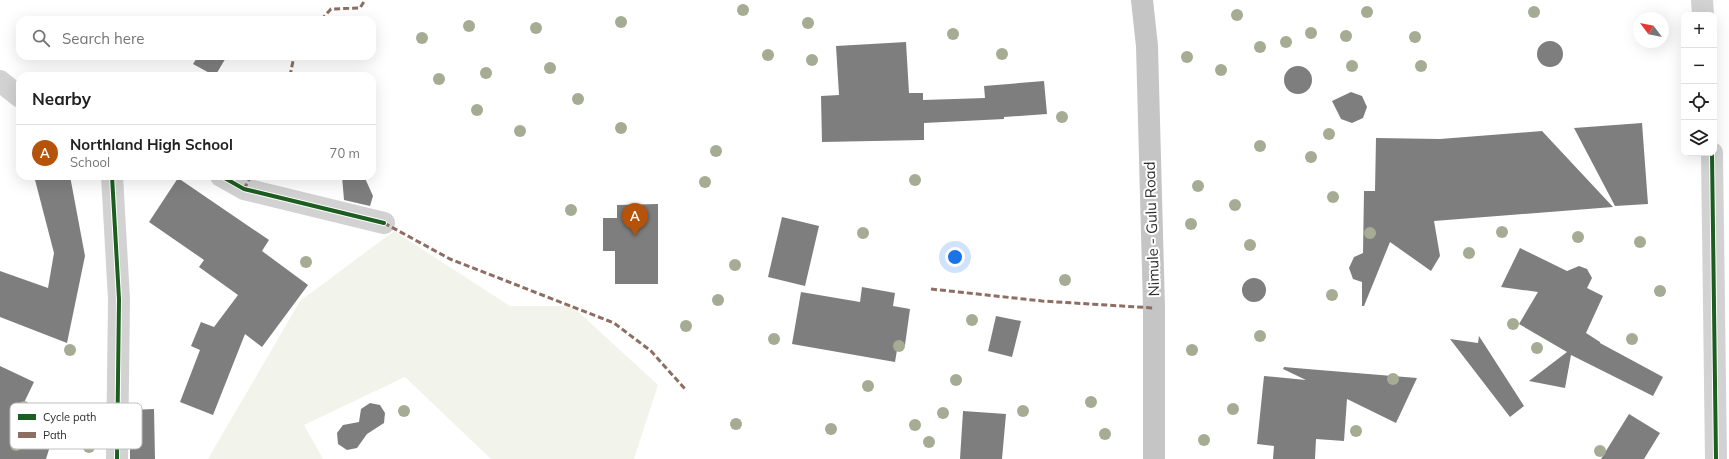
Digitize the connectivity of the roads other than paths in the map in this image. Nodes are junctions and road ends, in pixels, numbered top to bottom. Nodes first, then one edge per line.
1 (1142, 0) edge
2 (1702, 0) edge
3 (1703, 12) edge
4 (0, 81) edge
5 (16, 94) edge
6 (1712, 156) edge
7 (112, 180) edge
8 (228, 180) edge
9 (384, 223) dead end
10 (118, 403) edge
11 (117, 449) edge
12 (117, 459) edge
13 (1154, 459) edge
14 (1716, 459) edge

1 - 13 main road, Nimule - Gulu Road
2 - 3 street
4 - 5 street
6 - 14 street
7 - 10 street
8 - 9 street
11 - 12 street

